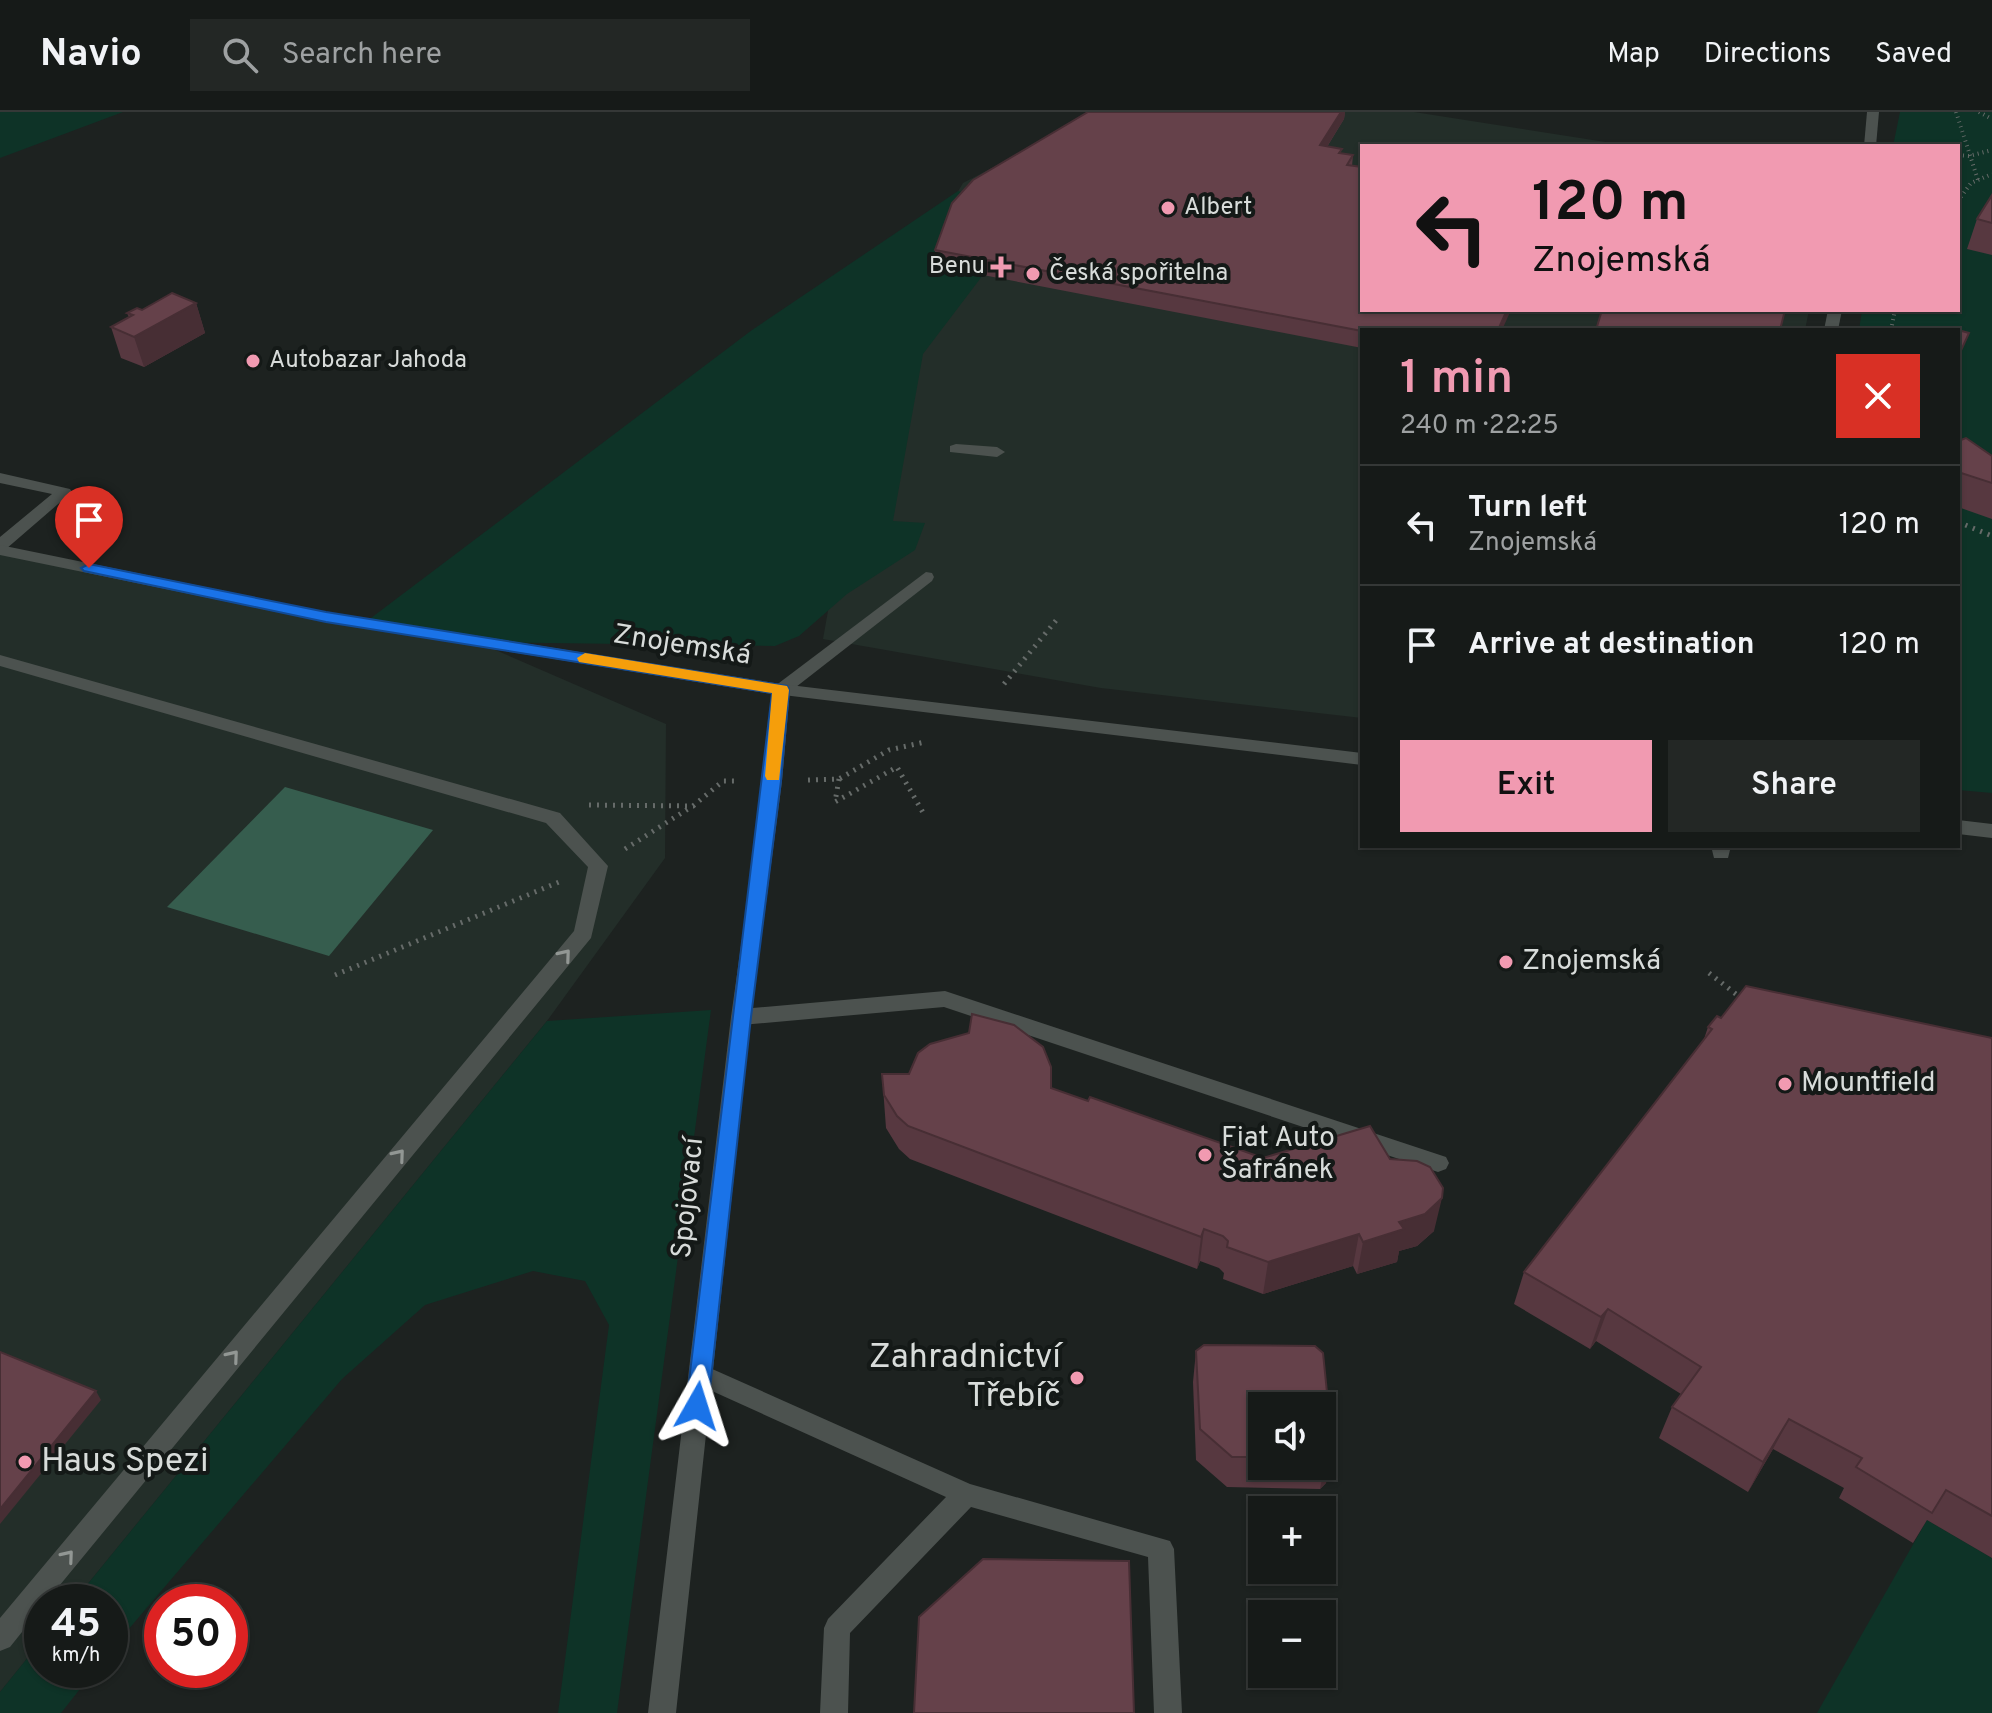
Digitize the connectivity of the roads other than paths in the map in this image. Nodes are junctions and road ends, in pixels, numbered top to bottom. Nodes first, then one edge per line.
1 (1873, 112) edge
2 (1870, 144) edge
3 (956, 449) dead end
4 (997, 452) dead end
5 (0, 478) edge
6 (0, 547) edge
7 (926, 577) dead end
8 (0, 660) edge
9 (781, 690) junction
10 (1360, 759) edge
11 (1960, 827) edge
12 (1992, 831) edge
13 (741, 1017) junction
14 (1438, 1163) dead end
15 (701, 1375) junction
16 (966, 1494) junction
17 (0, 1638) edge
18 (662, 1713) edge
19 (834, 1713) edge
20 (1168, 1713) edge

1 - 2 main road
3 - 4 main road
5 - 6 main road
6 - 9 main road, Znojemská
7 - 9 main road
17 -> 8 main road
9 - 10 main road, Znojemská
9 - 13 main road, Spojovací
11 - 12 main road
13 - 14 main road
13 - 15 main road, Spojovací
15 - 16 main road
15 - 18 main road, Spojovací
16 - 19 main road
16 - 20 main road

